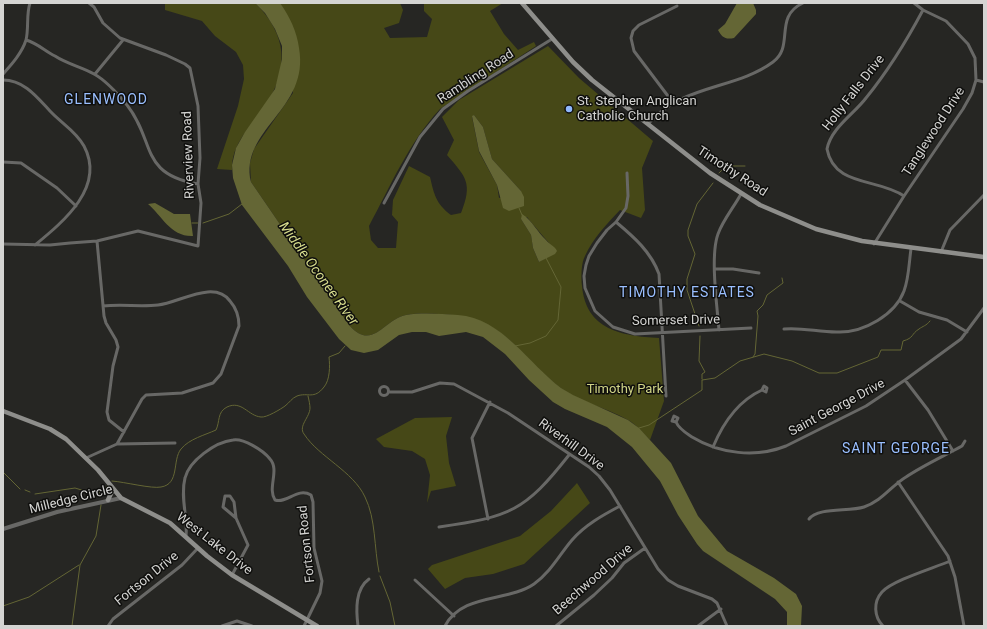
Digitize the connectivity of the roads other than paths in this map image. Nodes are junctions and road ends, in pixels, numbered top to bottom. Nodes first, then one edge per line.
1 (30, 3) edge
2 (89, 3) edge
3 (523, 3) edge
4 (803, 3) edge
5 (914, 3) edge
6 (677, 6) dead end
7 (923, 10) junction
8 (552, 39) junction
9 (26, 40) junction
10 (123, 40) junction
11 (3, 74) edge
12 (95, 74) junction
13 (3, 80) edge
14 (976, 80) junction
15 (984, 82) edge
16 (674, 104) junction
17 (648, 124) junction
18 (3, 162) edge
19 (627, 173) dead end
20 (198, 184) junction
21 (741, 194) junction
22 (984, 195) edge
23 (904, 196) junction
24 (384, 203) dead end
25 (76, 206) junction
26 (616, 222) junction
27 (97, 241) junction
28 (3, 244) edge
29 (36, 244) junction
30 (874, 244) junction
31 (910, 249) junction
32 (941, 252) junction
33 (984, 257) edge
34 (715, 268) junction
35 (759, 273) dead end
36 (900, 301) junction
37 (103, 306) junction
38 (984, 308) edge
39 (751, 328) dead end
40 (784, 329) dead end
41 (719, 330) junction
42 (967, 332) junction
43 (663, 333) junction
44 (906, 380) junction
45 (762, 390) dead end
46 (389, 392) dead end
47 (666, 396) dead end
48 (490, 402) junction
49 (3, 411) edge
50 (676, 422) dead end
51 (124, 432) junction
52 (965, 441) dead end
53 (175, 443) dead end
54 (117, 444) junction
55 (713, 447) junction
56 (953, 451) junction
57 (570, 455) junction
58 (86, 458) junction
59 (898, 482) junction
60 (113, 489) junction
61 (121, 498) junction
62 (108, 500) junction
63 (620, 506) junction
64 (236, 518) junction
65 (488, 519) junction
66 (809, 519) dead end
67 (440, 527) dead end
68 (3, 529) edge
69 (186, 536) junction
70 (198, 548) junction
71 (645, 548) junction
72 (950, 561) junction
73 (232, 575) junction
74 (369, 578) dead end
75 (415, 580) dead end
76 (721, 609) junction
77 (454, 616) junction
78 (308, 620) junction
79 (108, 626) edge
80 (222, 626) edge
81 (252, 626) edge
82 (304, 626) edge
83 (317, 626) edge
84 (358, 626) edge
85 (445, 626) edge
86 (556, 626) edge
87 (698, 626) edge
88 (727, 626) edge
89 (883, 626) edge
90 (964, 626) edge

1 - 9 street
2 - 10 street, Riverview Road
3 - 8 main road, Timothy Road
4 - 16 street
5 - 7 street, Tanglewood Drive
6 - 16 street
7 - 14 street, Tanglewood Drive
7 - 23 street, Holly Falls Drive
8 - 17 main road, Timothy Road
8 - 24 street, Rambling Road
9 - 11 street
9 - 12 street
10 - 12 street
10 - 20 street, Riverview Road
12 - 20 street
13 - 25 street
14 - 15 street
14 - 23 street, Tanglewood Drive
16 - 17 street
17 - 21 main road, Timothy Road
18 - 25 street
19 - 26 street, Somerset Drive
20 - 27 street, Riverview Road
21 - 30 main road, Timothy Road
21 - 34 street
22 - 32 street
23 - 30 street, Tanglewood Drive
25 - 29 street
26 - 43 street
26 - 43 street, Somerset Drive
27 - 29 street
27 - 37 street
28 - 29 street
30 - 31 main road, Timothy Road
31 - 32 main road, Timothy Road
31 - 36 street
32 - 33 main road, Timothy Road
34 - 35 street
34 - 41 street
36 - 40 street
36 - 42 street
37 - 51 street
37 - 51 street
38 - 42 street, Saint George Drive
39 - 41 street, Somerset Drive
41 - 43 street, Somerset Drive
42 - 44 street, Saint George Drive
43 - 47 street
44 - 55 street, Saint George Drive
44 - 56 street
45 - 55 street
46 - 48 street, Riverhill Drive
48 - 57 street, Riverhill Drive
48 - 65 street
49 - 58 main road, West Lake Drive
50 - 55 street, Saint George Drive
51 - 54 street
52 - 56 street
53 - 54 street
54 - 58 street
56 - 59 street
57 - 63 street, Riverhill Drive
57 - 65 street
58 - 60 main road, West Lake Drive
59 - 66 street
59 - 72 street
60 - 61 main road, West Lake Drive
60 - 62 main road
61 - 62 street, Milledge Circle
61 - 69 main road, West Lake Drive
62 - 68 street, Milledge Circle
63 - 71 street, Riverhill Drive
63 - 77 street
64 - 64 street
64 - 73 street
65 - 67 street
69 - 70 main road, West Lake Drive
69 - 78 street, Fortson Road
70 - 73 main road, West Lake Drive
70 - 79 street, Fortson Drive
71 - 76 street, Riverhill Drive
71 - 86 street, Beechwood Drive
72 - 89 street
72 - 90 street
73 - 78 main road, West Lake Drive
74 - 84 street
75 - 77 street
76 - 87 street
76 - 88 street
77 - 85 street
78 - 82 street
78 - 83 main road, West Lake Drive
80 - 81 street

